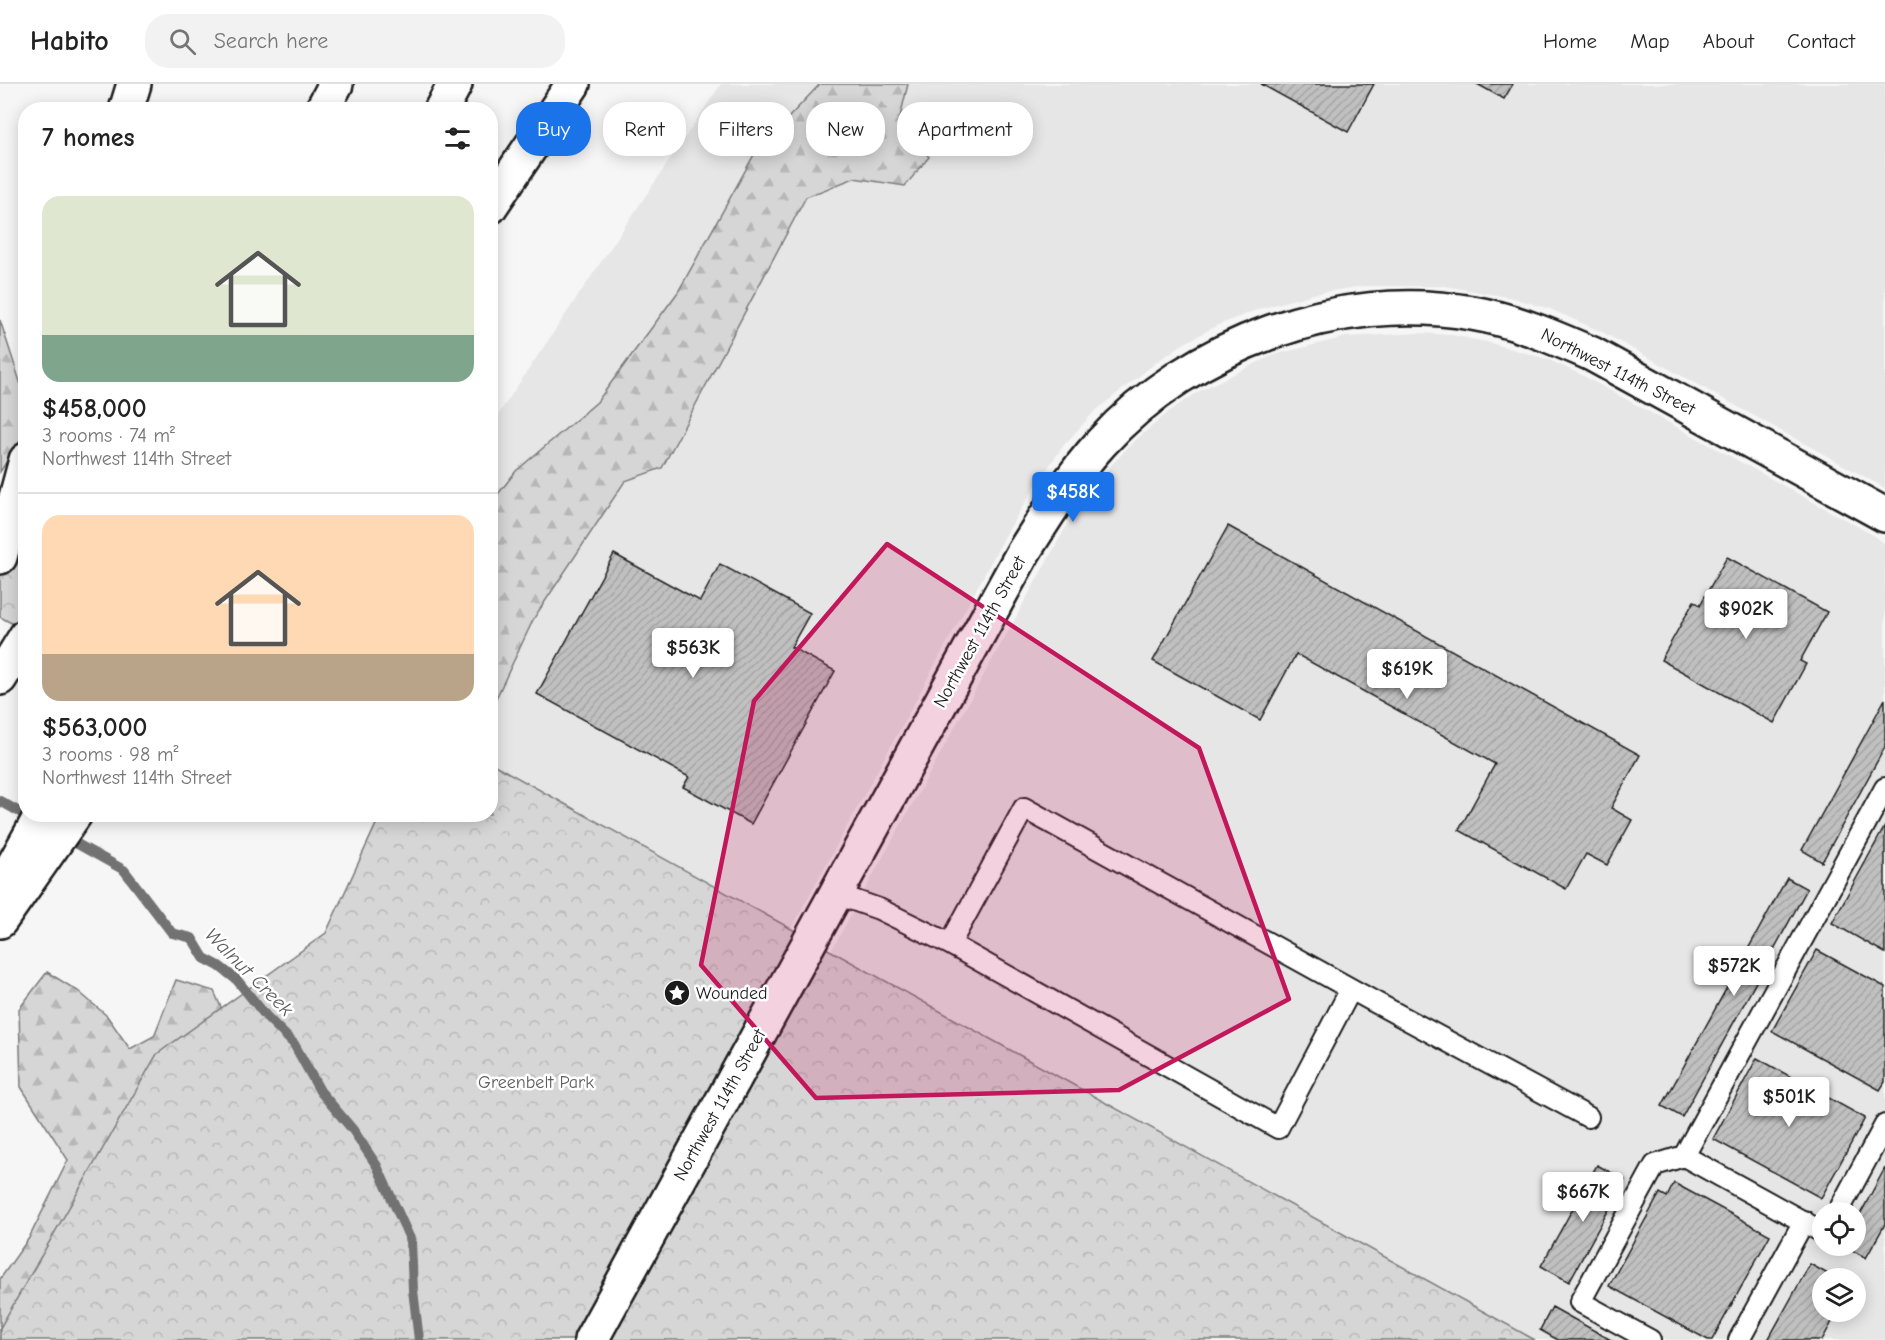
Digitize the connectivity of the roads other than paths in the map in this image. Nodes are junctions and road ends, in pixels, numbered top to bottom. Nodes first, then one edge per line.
1 (134, 84) edge
2 (336, 84) edge
3 (455, 84) edge
4 (573, 84) edge
5 (128, 102) edge
6 (326, 102) edge
7 (445, 102) edge
8 (498, 195) edge
9 (18, 490) edge
10 (1885, 515) edge
11 (0, 557) edge
12 (18, 649) edge
13 (0, 678) edge
14 (1885, 788) edge
15 (38, 822) edge
16 (69, 822) edge
17 (0, 890) edge
18 (836, 894) junction
19 (0, 921) edge
20 (950, 944) junction
21 (1352, 989) junction
22 (1588, 1117) dead end
23 (1885, 1125) edge
24 (1684, 1156) junction
25 (1843, 1202) edge
26 (1804, 1221) junction
27 (1812, 1226) edge
28 (591, 1340) edge
29 (1650, 1340) edge
30 (1739, 1340) edge

1 - 5 main road
2 - 6 main road
3 - 7 main road
4 - 8 main road
9 - 11 main road
10 - 18 main road, Northwest 114th Street
12 - 13 main road
14 - 24 lane
15 - 17 main road
16 - 19 main road
18 - 20 lane
18 - 28 main road, Northwest 114th Street
20 - 21 lane
20 - 21 lane
21 - 22 lane
23 - 25 lane
24 - 26 lane
24 - 29 lane
26 - 27 lane
26 - 30 lane

